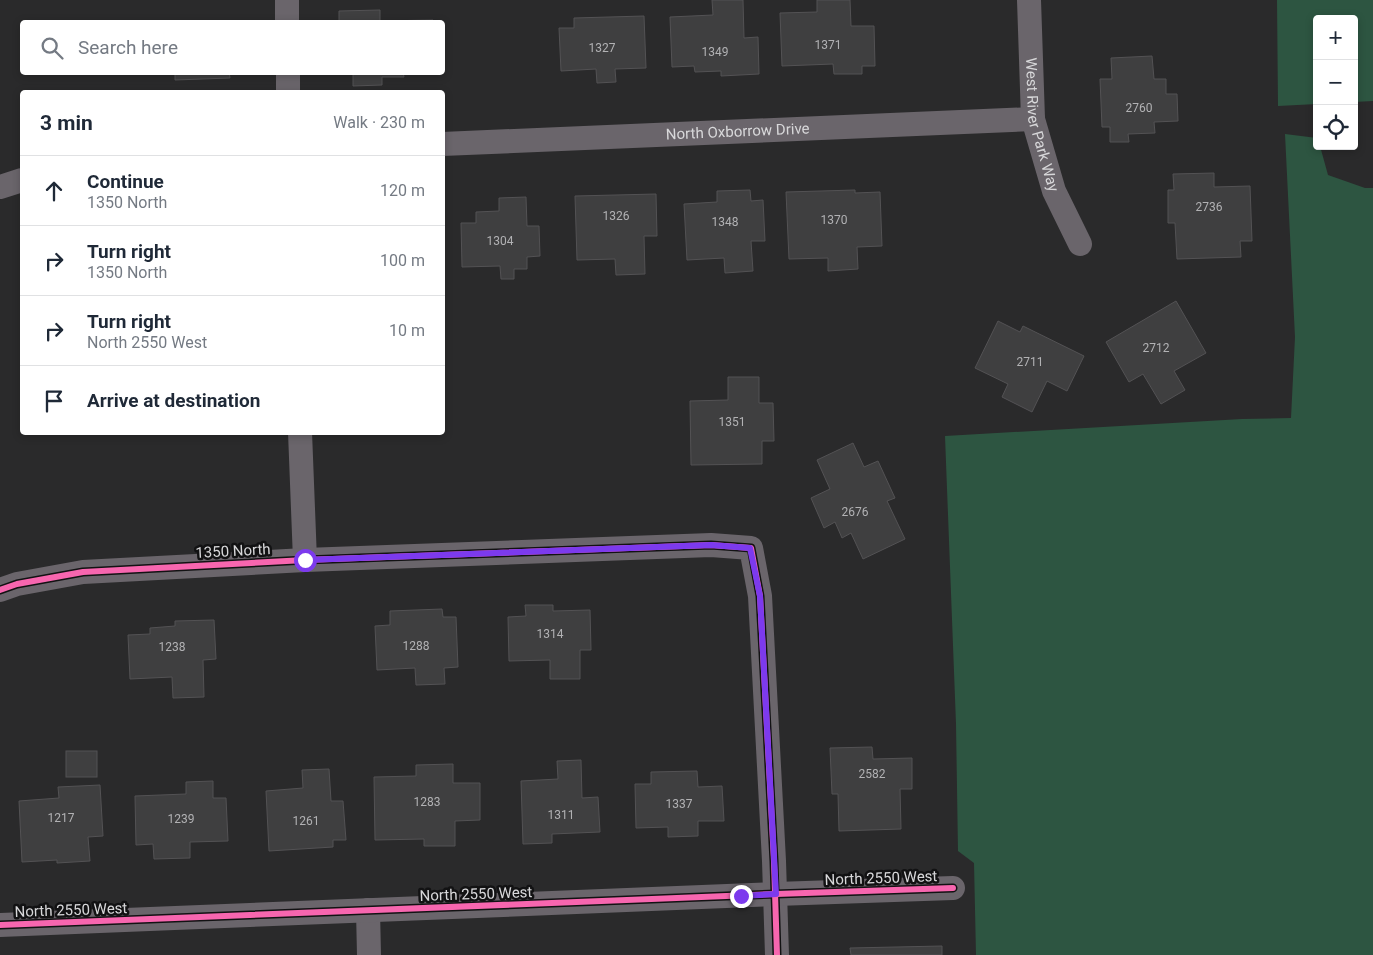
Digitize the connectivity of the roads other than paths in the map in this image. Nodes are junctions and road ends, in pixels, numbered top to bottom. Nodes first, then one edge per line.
1 (286, 0) edge
2 (1029, 0) edge
3 (287, 20) edge
4 (288, 75) edge
5 (288, 90) edge
6 (1033, 119) junction
7 (445, 144) edge
8 (20, 181) edge
9 (0, 187) edge
10 (1080, 244) dead end
11 (300, 435) edge
12 (305, 560) junction
13 (0, 590) edge
14 (953, 888) dead end
15 (776, 894) junction
16 (368, 910) junction
17 (0, 925) edge
18 (369, 955) edge
19 (777, 955) edge

1 - 3 street
2 - 6 street, West River Park Way
4 - 5 street
6 - 7 street, North Oxborrow Drive
6 - 10 street, West River Park Way
8 - 9 street
11 - 12 street
12 - 13 street, 1350 North
12 - 15 street, 1350 North
14 - 15 street, North 2550 West
15 - 16 street, North 2550 West
15 - 19 street, 1350 North
16 - 17 street, North 2550 West
16 - 18 street

